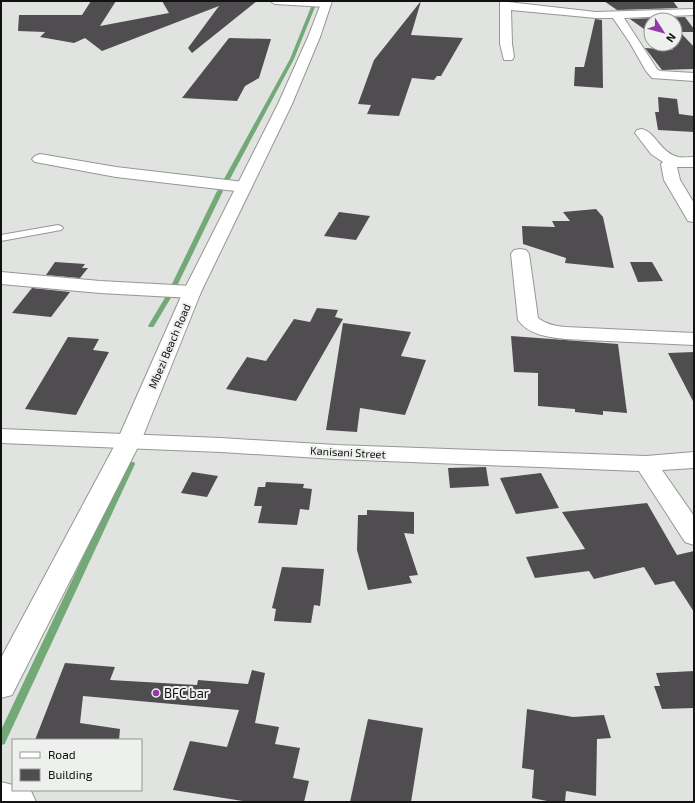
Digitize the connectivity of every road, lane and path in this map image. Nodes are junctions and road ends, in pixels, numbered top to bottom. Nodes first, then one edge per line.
1 (275, 1) edge
2 (326, 2) edge
3 (505, 3) edge
4 (694, 12) edge
5 (618, 15) junction
6 (508, 57) dead end
7 (694, 76) edge
8 (642, 133) dead end
9 (40, 158) dead end
10 (676, 162) junction
11 (694, 162) edge
12 (244, 187) junction
13 (694, 217) edge
14 (58, 228) dead end
15 (1, 238) edge
16 (520, 254) dead end
17 (1, 278) edge
18 (192, 292) junction
19 (694, 339) edge
20 (1, 436) edge
21 (129, 441) junction
22 (694, 460) edge
23 (646, 464) junction
24 (694, 536) edge
25 (1, 686) edge
26 (1, 797) edge
27 (19, 802) edge

1 - 2 street
2 - 12 street, Mbezi Beach Road
3 - 5 street
3 - 6 street
4 - 5 street
5 - 7 street
8 - 10 street
9 - 12 street
10 - 11 street
10 - 13 street
12 - 18 street, Mbezi Beach Road
14 - 15 lane
16 - 19 street
17 - 18 street
18 - 21 street, Mbezi Beach Road
20 - 21 street, Kanisani Street
21 - 23 street, Kanisani Street
21 - 25 street, Mbezi Beach Road
22 - 23 street, Kanisani Street
23 - 24 street
26 - 27 street

